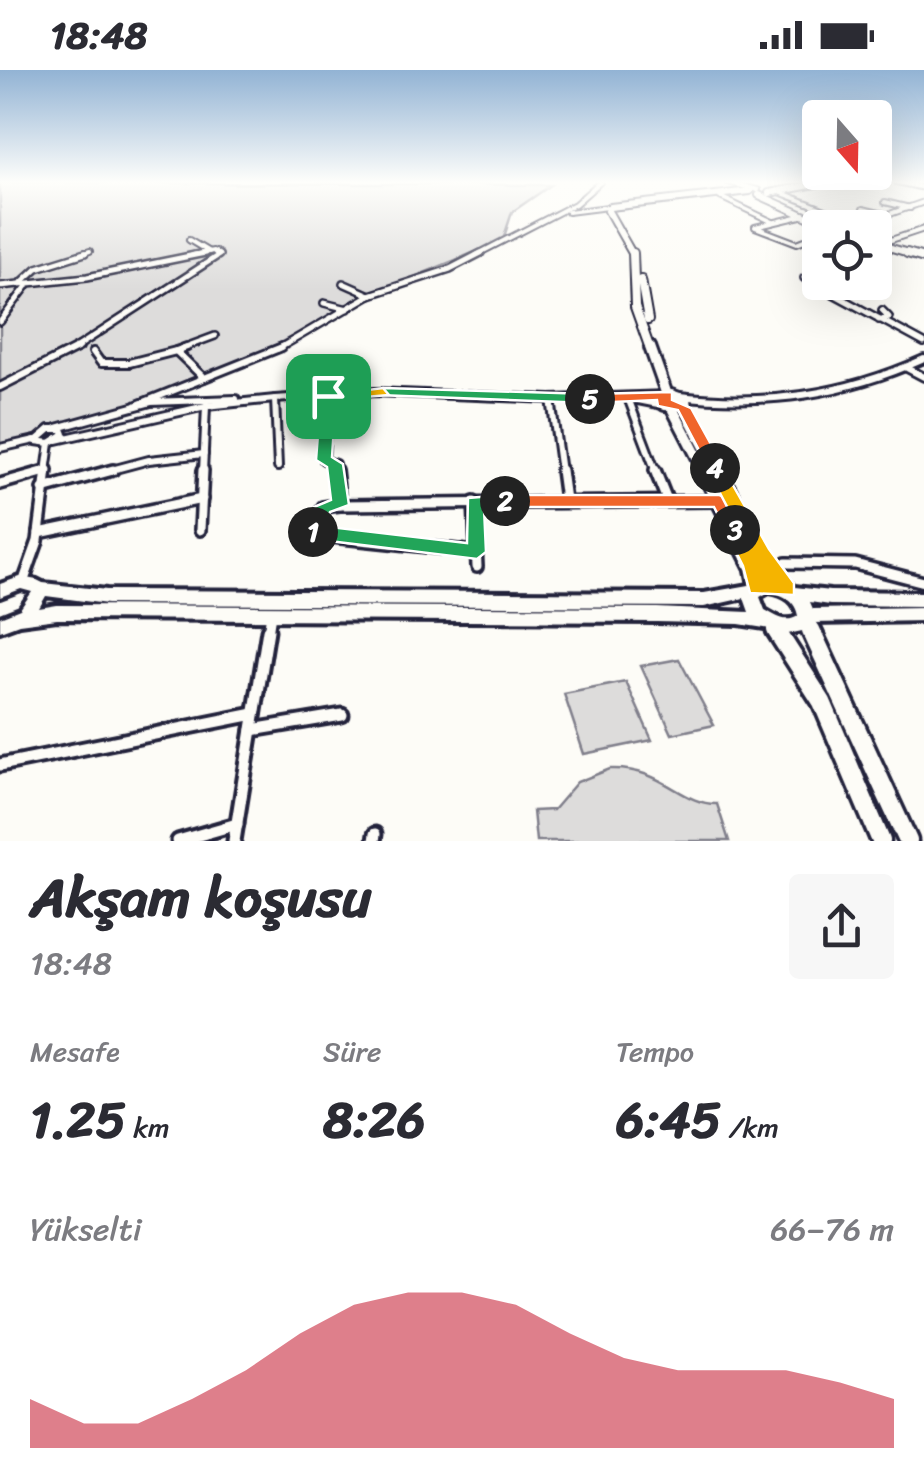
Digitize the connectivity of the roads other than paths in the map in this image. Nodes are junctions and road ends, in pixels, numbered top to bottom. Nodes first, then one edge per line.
1 (549, 218) edge
2 (615, 218) edge
3 (624, 218) edge
4 (765, 218) edge
5 (791, 218) edge
6 (774, 222) junction
7 (924, 229) edge
8 (892, 239) edge
9 (188, 240) dead end
10 (802, 240) edge
11 (892, 248) edge
12 (90, 251) dead end
13 (208, 252) junction
14 (924, 258) edge
15 (25, 284) junction
16 (344, 284) dead end
17 (0, 286) edge
18 (370, 295) junction
19 (843, 300) edge
20 (324, 302) dead end
21 (348, 308) junction
22 (882, 310) dead end
23 (878, 320) junction
24 (0, 322) edge
25 (216, 336) dead end
26 (924, 342) edge
27 (176, 351) junction
28 (92, 352) dead end
29 (924, 359) edge
30 (906, 368) junction
31 (924, 376) edge
32 (204, 378) junction
33 (0, 387) edge
34 (328, 396) junction
35 (628, 398) junction
36 (275, 399) junction
37 (551, 399) junction
38 (700, 399) junction
39 (675, 403) junction
40 (136, 405) junction
41 (206, 406) junction
42 (57, 428) junction
43 (35, 440) junction
44 (54, 442) junction
45 (0, 448) edge
46 (204, 454) junction
47 (278, 468) dead end
48 (46, 471) junction
49 (0, 484) edge
50 (43, 489) junction
51 (202, 499) junction
52 (565, 500) junction
53 (667, 500) junction
54 (719, 501) junction
55 (474, 502) junction
56 (340, 505) junction
57 (200, 530) dead end
58 (39, 532) junction
59 (477, 552) junction
60 (786, 563) dead end
61 (478, 567) dead end
62 (924, 582) edge
63 (14, 588) edge
64 (755, 589) junction
65 (790, 591) junction
66 (924, 599) edge
67 (270, 614) junction
68 (924, 614) edge
69 (20, 618) junction
70 (806, 618) junction
71 (0, 624) edge
72 (771, 624) junction
73 (254, 714) junction
74 (342, 715) dead end
75 (252, 730) junction
76 (0, 764) edge
77 (237, 824) junction
78 (178, 841) edge
79 (234, 841) edge
80 (882, 841) edge
81 (908, 841) edge

1 - 18 street
2 - 39 street
3 - 39 street
4 - 6 street
5 - 6 street
6 - 10 street
7 - 8 street
9 - 13 street
11 - 14 street
12 - 15 street
13 - 15 street
13 - 33 street
15 - 17 street
15 - 24 street
16 - 18 street
18 - 21 street
19 - 23 street
20 - 21 street
21 - 32 street
22 - 23 street
23 - 26 street
25 - 27 street
27 - 28 street
27 - 32 street
29 - 30 street
30 - 31 street
30 - 38 street
32 - 40 street
34 - 36 street
34 - 37 street
34 - 56 street
35 - 37 street
35 - 39 street
35 - 53 street
36 - 40 street
36 - 41 street
36 - 47 street
37 - 52 street
38 - 39 street
38 - 39 street
39 - 54 street
39 - 65 street
40 - 42 street
41 - 44 street
41 - 46 street
42 - 43 street
42 - 44 street
43 - 44 street
43 - 45 street
44 - 48 street
46 - 50 street
46 - 51 street
48 - 49 street
48 - 50 street
50 - 58 street
51 - 57 street
51 - 58 street
52 - 53 street
52 - 55 street
53 - 54 street
54 - 64 street
55 - 56 street
55 - 59 street
56 - 59 street
58 - 63 street
59 - 61 street
60 - 62 street
63 - 64 main road
63 - 69 main road
64 - 65 main road
64 - 72 main road
65 - 66 main road
65 - 70 main road
67 - 69 main road
67 - 72 main road
67 - 73 street
68 - 70 main road
69 - 71 main road
70 - 72 main road
70 - 81 street
72 - 80 street
73 - 75 street
73 - 76 street
74 - 75 street
75 - 77 street
77 - 78 street
77 - 79 street

